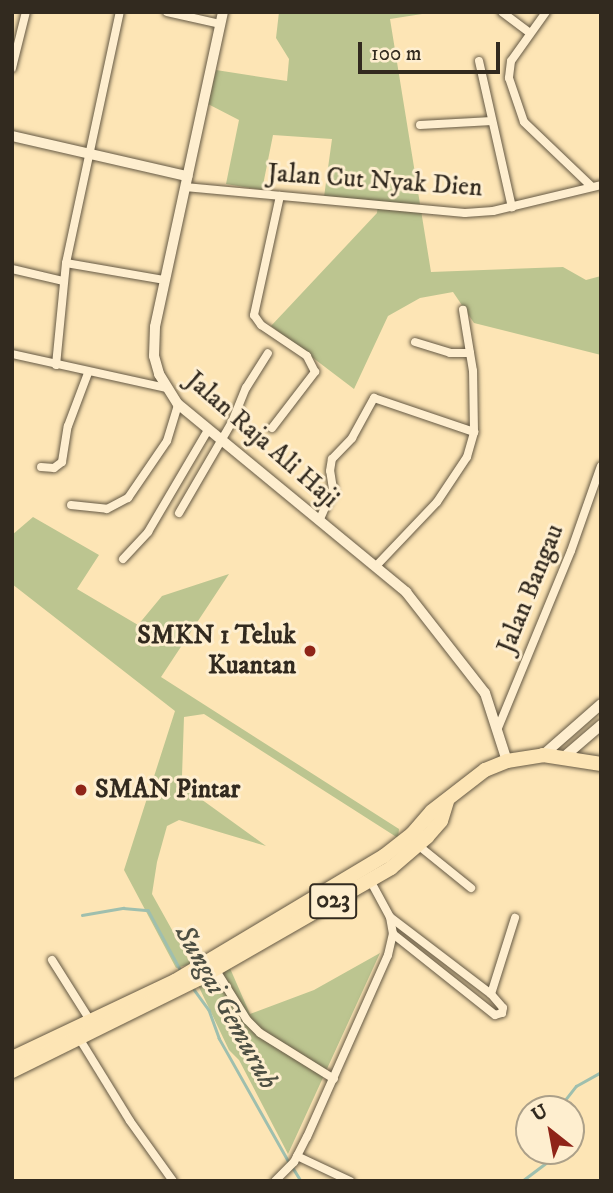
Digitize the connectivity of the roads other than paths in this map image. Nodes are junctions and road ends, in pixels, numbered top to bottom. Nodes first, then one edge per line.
1 (26, 12) edge
2 (120, 12) edge
3 (167, 12) edge
4 (502, 12) edge
5 (545, 12) edge
6 (222, 18) edge
7 (530, 33) junction
8 (479, 61) dead end
9 (12, 68) edge
10 (492, 121) junction
11 (420, 125) dead end
12 (12, 136) edge
13 (88, 153) junction
14 (186, 181) junction
15 (601, 185) edge
16 (591, 186) junction
17 (280, 196) junction
18 (512, 206) junction
19 (66, 263) junction
20 (12, 269) edge
21 (164, 280) junction
22 (63, 281) junction
23 (463, 310) dead end
24 (415, 342) dead end
25 (268, 353) dead end
26 (470, 353) junction
27 (12, 355) edge
28 (56, 365) junction
29 (88, 373) junction
30 (166, 388) junction
31 (177, 404) junction
32 (272, 428) dead end
33 (208, 430) junction
34 (474, 432) junction
35 (220, 440) junction
36 (601, 466) edge
37 (41, 467) dead end
38 (71, 505) dead end
39 (179, 513) dead end
40 (319, 521) junction
41 (124, 559) dead end
42 (377, 565) junction
43 (601, 704) edge
44 (601, 725) edge
45 (498, 728) junction
46 (543, 755) junction
47 (565, 756) junction
48 (507, 761) junction
49 (601, 764) edge
50 (447, 801) junction
51 (419, 846) junction
52 (387, 862) junction
53 (370, 880) junction
54 (471, 887) dead end
55 (390, 917) junction
56 (515, 918) dead end
57 (393, 934) junction
58 (52, 960) dead end
59 (213, 965) junction
60 (491, 994) junction
61 (139, 1004) junction
62 (90, 1020) junction
63 (79, 1038) junction
64 (12, 1058) edge
65 (12, 1070) edge
66 (334, 1079) junction
67 (296, 1159) junction
68 (173, 1181) edge
69 (275, 1181) edge
70 (350, 1181) edge

1 - 9 street
2 - 13 street
3 - 6 street
4 - 7 street
5 - 7 street
6 - 14 street, Jalan Raja Ali Haji
7 - 16 street
8 - 10 street
10 - 11 street
10 - 18 street
12 - 13 street
13 - 14 street
13 - 19 street
14 - 17 street, Jalan Cut Nyak Dien
14 - 21 street, Jalan Raja Ali Haji
15 - 16 street, Jalan Cut Nyak Dien
16 - 18 street, Jalan Cut Nyak Dien
17 - 18 street, Jalan Cut Nyak Dien
17 - 32 street
19 - 21 street
19 - 22 street
20 - 22 street
21 - 30 street, Jalan Raja Ali Haji
22 - 28 street
23 - 26 street
24 - 26 street
25 - 35 street
26 - 34 street
27 - 28 street
28 - 29 street
29 - 30 street
29 - 37 street
30 - 31 street, Jalan Raja Ali Haji
31 - 33 street, Jalan Raja Ali Haji
31 - 38 street
33 - 35 street, Jalan Raja Ali Haji
33 - 41 street
34 - 40 street
34 - 42 street
35 - 39 street
35 - 40 street, Jalan Raja Ali Haji
36 - 45 street, Jalan Bangau
40 - 42 street, Jalan Raja Ali Haji
42 - 45 street, Jalan Raja Ali Haji
43 - 46 street
44 - 47 street
45 - 48 street, Jalan Raja Ali Haji
46 - 47 highway, 023
46 - 48 highway, 023
47 - 49 highway, 023
48 - 50 highway, 023
50 - 51 highway, 023
50 - 52 highway, 023
51 - 52 highway, 023
51 - 54 street
52 - 53 highway, 023
52 - 59 highway, 023
53 - 55 street
53 - 59 highway, 023
55 - 57 street
55 - 60 street
56 - 60 street
57 - 60 street
57 - 66 street
58 - 62 street
59 - 61 highway, 023
59 - 66 street
61 - 62 highway, 023
61 - 63 highway, 023
62 - 64 highway, 023
63 - 65 highway, 023
63 - 68 street
66 - 67 street
67 - 69 street
67 - 70 street

